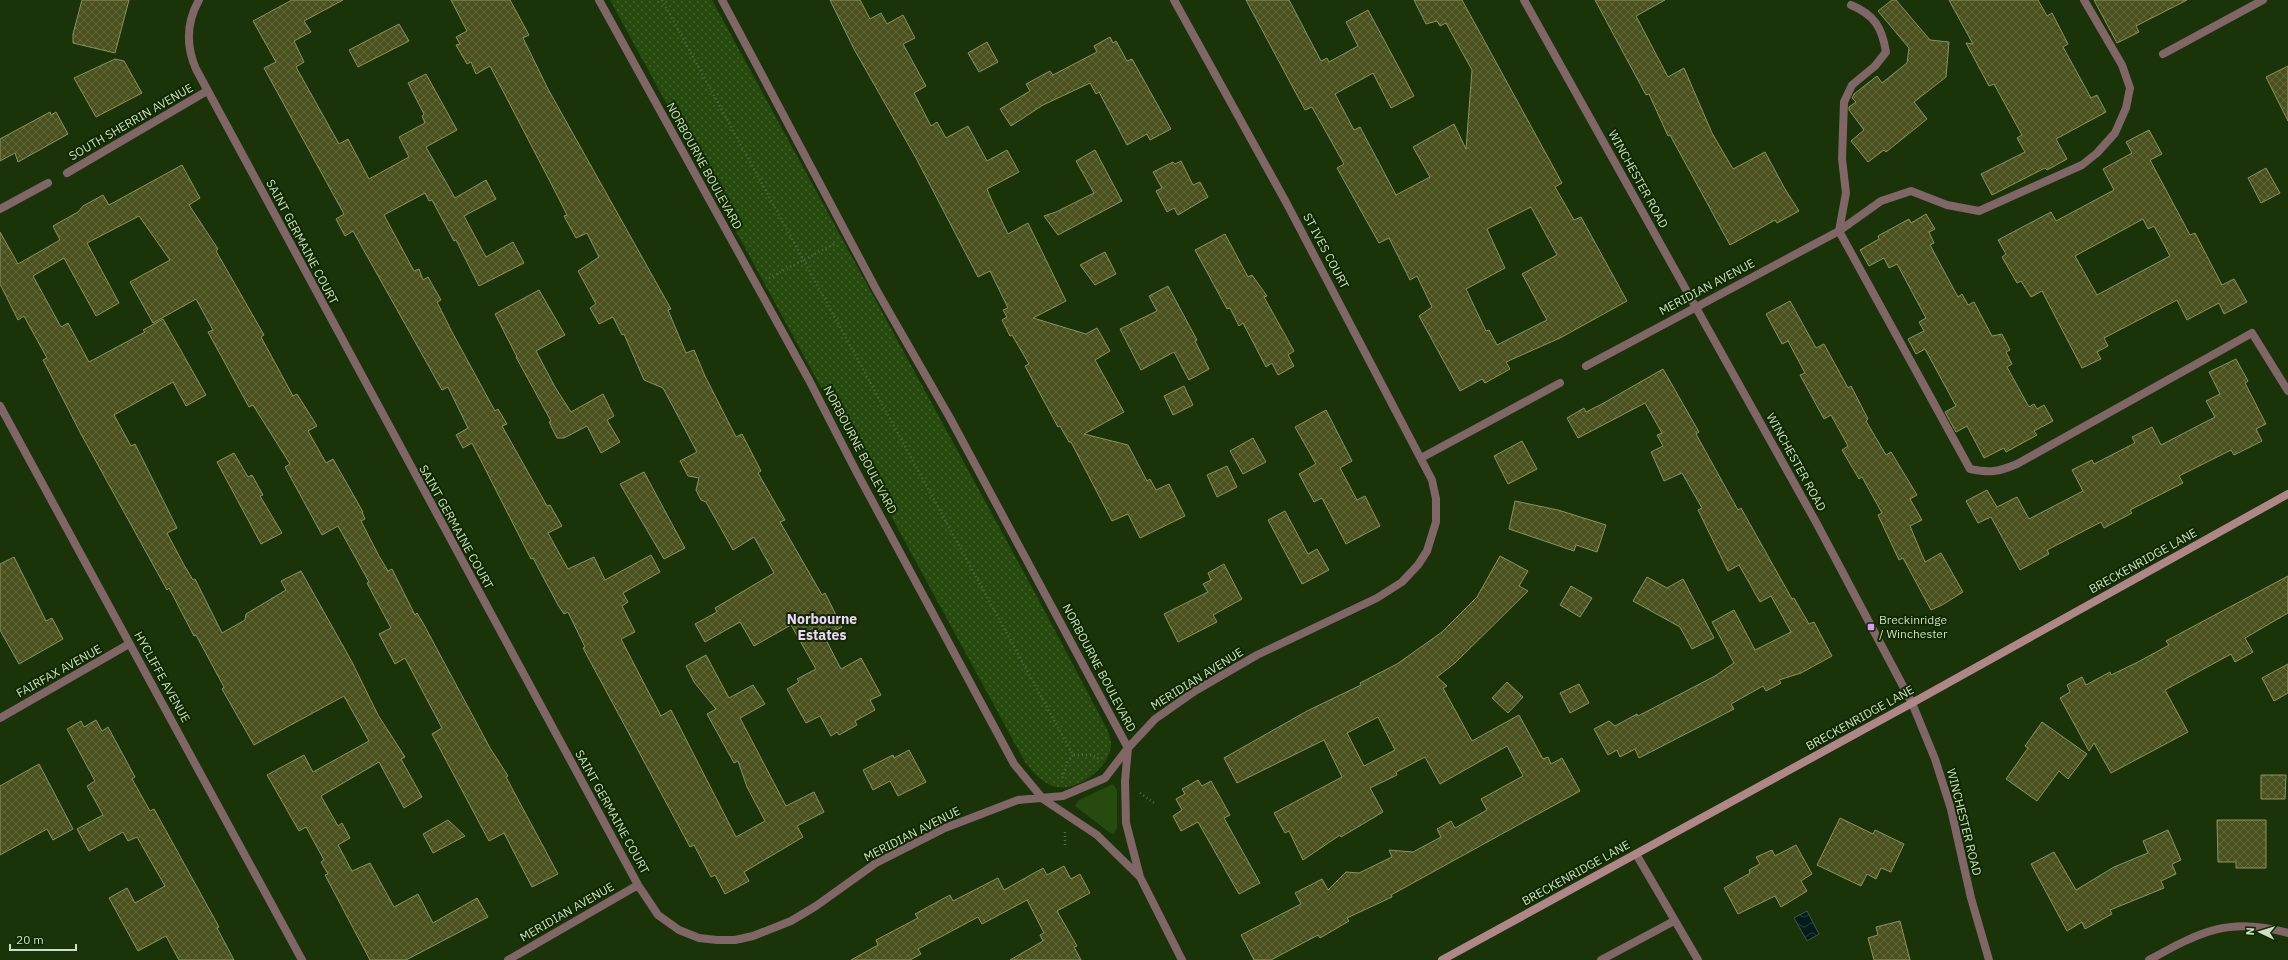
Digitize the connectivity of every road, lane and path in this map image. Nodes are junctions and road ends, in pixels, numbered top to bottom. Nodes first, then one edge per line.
1 (198, 0) edge
2 (599, 0) edge
3 (662, 0) edge
4 (722, 0) edge
5 (1174, 0) edge
6 (1524, 0) edge
7 (2084, 0) edge
8 (2263, 0) edge
9 (1851, 5) dead end
10 (2163, 54) dead end
11 (207, 91) junction
12 (67, 173) dead end
13 (48, 183) dead end
14 (0, 208) edge
15 (1839, 231) junction
16 (848, 236) junction
17 (804, 260) junction
18 (757, 285) junction
19 (1696, 306) junction
20 (1586, 366) dead end
21 (1560, 383) dead end
22 (2288, 391) edge
23 (0, 406) edge
24 (1421, 458) junction
25 (2288, 494) edge
26 (1436, 522) joint
27 (129, 644) junction
28 (1912, 703) junction
29 (0, 718) edge
30 (1128, 748) junction
31 (1073, 755) junction
32 (1102, 760) dead end
33 (1062, 785) dead end
34 (1043, 799) junction
35 (1636, 854) junction
36 (1140, 877) junction
37 (638, 885) junction
38 (1674, 921) junction
39 (2288, 933) edge
40 (717, 940) joint
41 (302, 960) edge
42 (508, 960) edge
43 (1182, 960) edge
44 (1442, 960) edge
45 (1601, 960) edge
46 (1698, 960) edge
47 (1989, 960) edge
48 (2149, 960) edge

1 - 11 street, SOUTH SHERRIN AVENUE
2 - 18 street, NORBOURNE BOULEVARD
3 - 17 path
4 - 16 street, NORBOURNE BOULEVARD
5 - 24 street, ST IVES COURT
6 - 19 street, WINCHESTER ROAD
7 - 15 street, MERIDIAN AVENUE
8 - 10 street
9 - 15 street
11 - 12 street, SOUTH SHERRIN AVENUE
11 - 37 street, SAINT GERMAINE COURT
13 - 14 street
15 - 19 street, MERIDIAN AVENUE
15 - 22 street
16 - 17 path
16 - 30 street, NORBOURNE BOULEVARD
17 - 18 path
17 - 31 path
18 - 34 street, NORBOURNE BOULEVARD
19 - 20 street, MERIDIAN AVENUE
19 - 28 street, WINCHESTER ROAD
21 - 24 street
23 - 27 street, HYCLIFFE AVENUE
24 - 26 street, ST IVES COURT
25 - 28 main road, BRECKENRIDGE LANE
26 - 30 street, MERIDIAN AVENUE
27 - 29 street, FAIRFAX AVENUE
27 - 41 street, HYCLIFFE AVENUE
28 - 35 main road, BRECKENRIDGE LANE
28 - 47 street, WINCHESTER ROAD
30 - 34 street, MERIDIAN AVENUE
30 - 36 street, NORBOURNE BOULEVARD
31 - 32 path
31 - 33 path
34 - 36 street, NORBOURNE BOULEVARD
34 - 40 street, MERIDIAN AVENUE
35 - 38 street
35 - 44 main road, BRECKENRIDGE LANE
36 - 43 street, NORBOURNE BOULEVARD
37 - 40 street, SAINT GERMAINE COURT
37 - 42 street, MERIDIAN AVENUE
38 - 45 street
38 - 46 street
39 - 48 street

